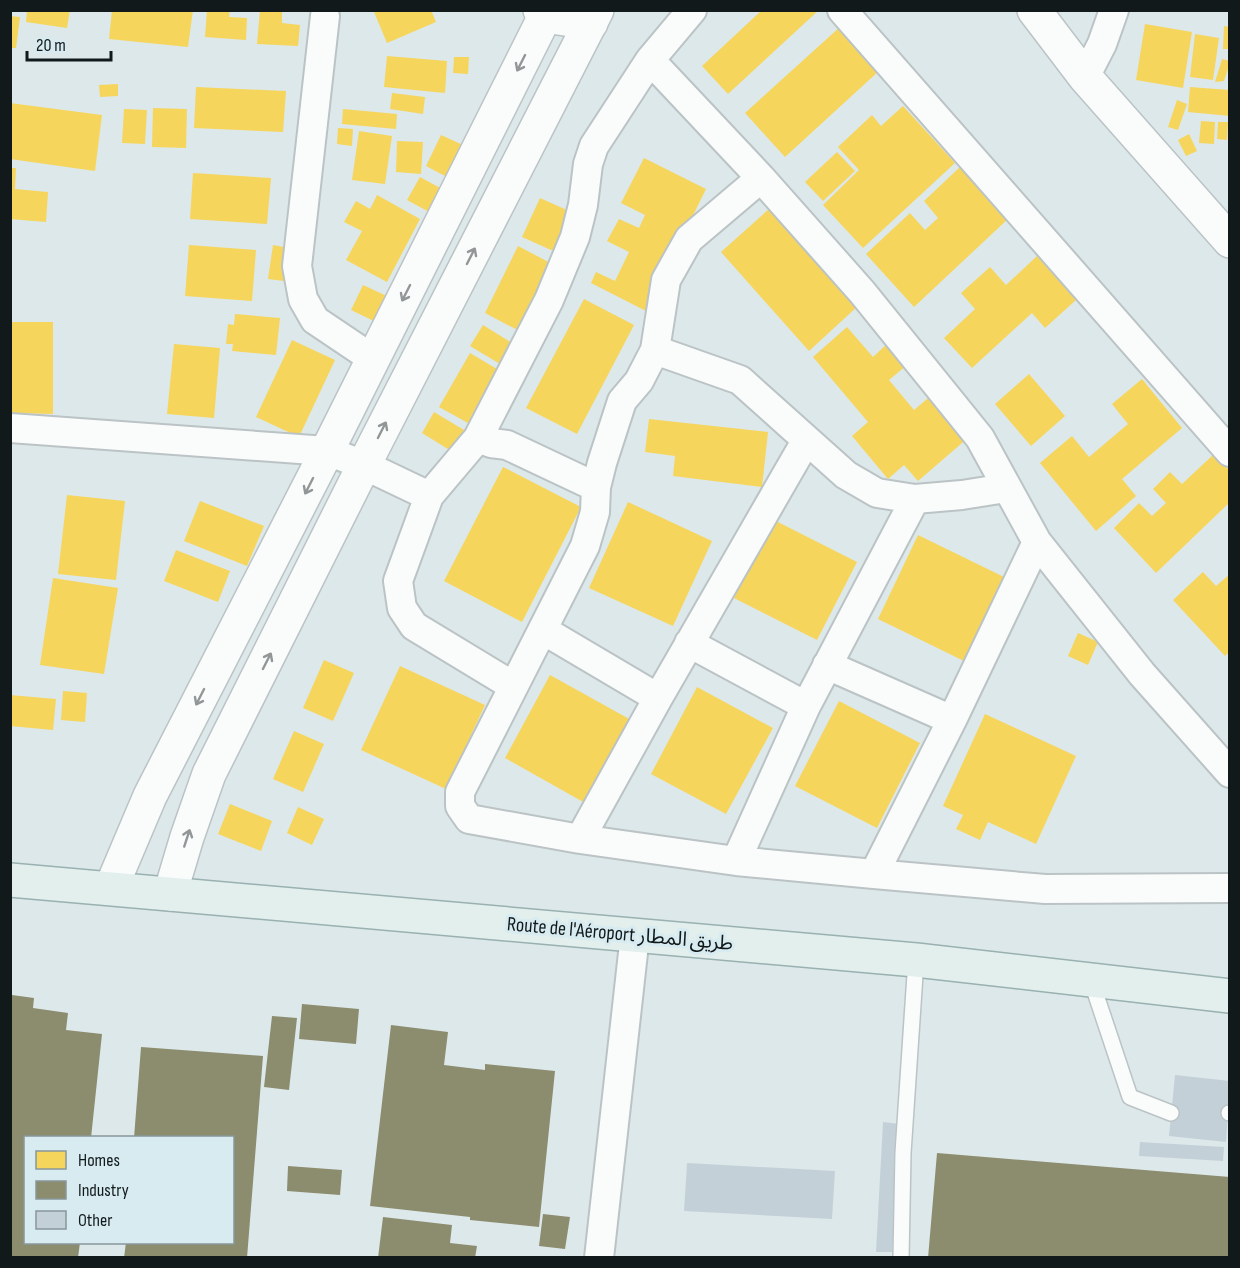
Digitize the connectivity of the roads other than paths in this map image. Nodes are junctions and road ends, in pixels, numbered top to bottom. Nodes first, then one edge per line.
1 (692, 10) edge
2 (842, 10) edge
3 (1034, 10) edge
4 (1114, 10) edge
5 (544, 12) edge
6 (592, 15) edge
7 (325, 16) dead end
8 (650, 60) junction
9 (1084, 77) junction
10 (761, 178) junction
11 (1230, 241) edge
12 (655, 350) junction
13 (373, 359) junction
14 (10, 429) edge
15 (478, 438) junction
16 (806, 441) junction
17 (327, 451) junction
18 (1230, 452) edge
19 (364, 465) junction
20 (596, 487) junction
21 (1006, 488) junction
22 (429, 496) junction
23 (915, 499) junction
24 (1037, 542) junction
25 (543, 630) junction
26 (689, 644) junction
27 (827, 665) junction
28 (513, 686) junction
29 (658, 698) junction
30 (806, 706) junction
31 (952, 720) junction
32 (1230, 773) edge
33 (580, 838) junction
34 (736, 861) junction
35 (874, 874) junction
36 (10, 880) edge
37 (111, 888) junction
38 (1230, 888) edge
39 (170, 894) junction
40 (635, 935) junction
41 (916, 960) junction
42 (1091, 980) junction
43 (1230, 996) edge
44 (1171, 1113) dead end
45 (599, 1257) edge
46 (901, 1257) edge

1 - 8 street
2 - 18 street
3 - 9 main road
4 - 9 street
5 - 6 main road
5 -> 13 main road
19 -> 6 main road
7 - 13 street
8 - 10 street
8 - 15 street
9 - 11 main road
10 - 12 street
10 - 21 street
12 - 16 street
12 - 20 street
13 - 17 main road
14 - 17 street
15 - 20 street
15 - 22 street
16 - 23 street
16 - 26 street
17 - 19 street
17 -> 37 main road
19 - 22 street
39 -> 19 main road
20 - 25 street
21 - 23 street
21 - 24 street
22 - 28 street
23 - 27 street
24 - 31 street
24 - 32 street
25 - 28 street
25 - 29 street
26 - 29 street
26 - 30 street
27 - 30 street
27 - 31 street
28 - 33 street
29 - 33 street
30 - 34 street
31 - 35 street
33 - 34 street
34 - 35 street
35 - 38 street
36 - 37 main road, Route de l'Aéroport طريق المطار
37 - 39 main road, Route de l'Aéroport طريق المطار
39 - 40 main road, Route de l'Aéroport طريق المطار
40 - 41 main road, Route de l'Aéroport طريق المطار
40 - 45 street
41 - 42 main road, Route de l'Aéroport طريق المطار
41 - 46 lane
42 - 43 main road, Route de l'Aéroport طريق المطار
42 - 44 lane

